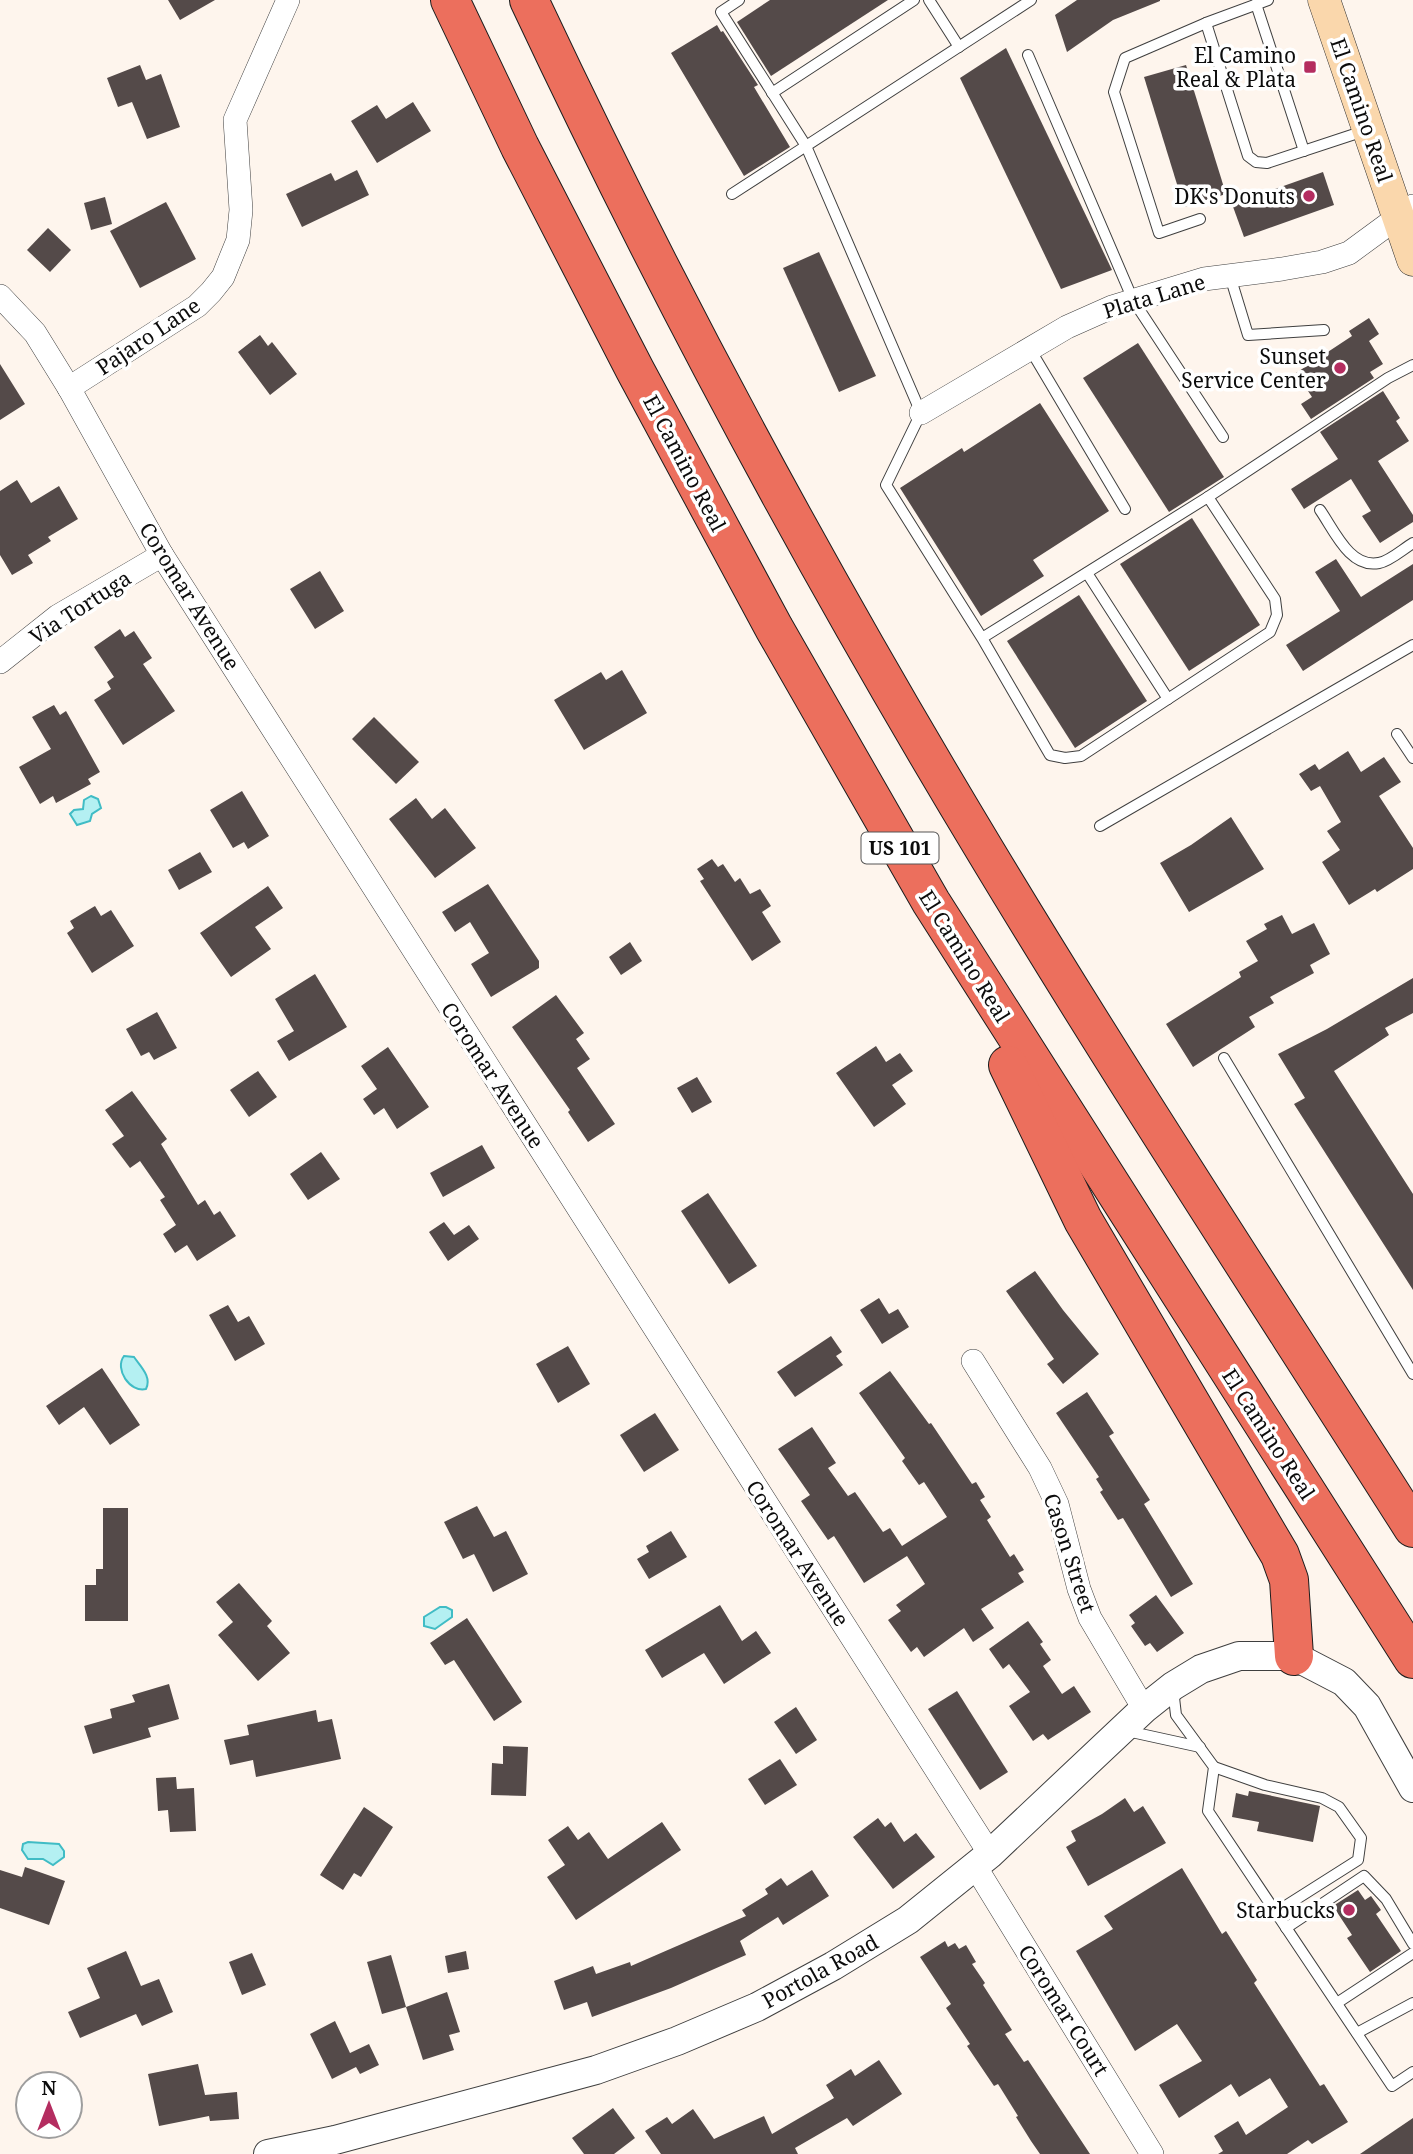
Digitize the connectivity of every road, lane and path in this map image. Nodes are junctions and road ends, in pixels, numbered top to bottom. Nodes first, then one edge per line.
1 (288, 0) edge
2 (450, 0) edge
3 (529, 0) edge
4 (739, 0) edge
5 (915, 0) edge
6 (929, 0) edge
7 (1031, 0) edge
8 (1268, 0) edge
9 (1324, 0) edge
10 (1256, 4) junction
11 (1206, 23) junction
12 (959, 47) junction
13 (1028, 55) dead end
14 (772, 93) junction
15 (1369, 130) junction
16 (806, 146) junction
17 (1304, 151) junction
18 (732, 194) dead end
19 (1406, 212) edge
20 (1200, 219) dead end
21 (1413, 260) edge
22 (1230, 276) junction
23 (0, 296) edge
24 (1133, 300) junction
25 (1324, 330) dead end
26 (1030, 349) junction
27 (1413, 365) edge
28 (69, 388) junction
29 (921, 413) junction
30 (1223, 437) dead end
31 (1208, 497) junction
32 (1125, 509) dead end
33 (1320, 510) dead end
34 (1413, 543) edge
35 (162, 555) junction
36 (1087, 573) junction
37 (982, 638) junction
38 (1413, 645) edge
39 (0, 662) edge
40 (1167, 699) junction
41 (1397, 734) dead end
42 (1413, 758) edge
43 (1100, 826) dead end
44 (931, 902) junction
45 (1224, 1058) dead end
46 (973, 1361) dead end
47 (1413, 1374) edge
48 (1413, 1528) edge
49 (1294, 1656) junction
50 (1413, 1659) edge
51 (1173, 1686) junction
52 (1144, 1709) junction
53 (1123, 1730) junction
54 (1199, 1747) junction
55 (1214, 1767) junction
56 (1413, 1788) edge
57 (982, 1860) junction
58 (1276, 1912) junction
59 (1286, 1928) junction
60 (1413, 1944) edge
61 (1413, 1953) edge
62 (1337, 2003) junction
63 (1413, 2003) edge
64 (1357, 2033) junction
65 (1413, 2072) edge
66 (268, 2154) edge
67 (1152, 2154) edge

1 - 28 street, Pajaro Lane
2 - 44 highway, El Camino Real / US 101
3 - 48 highway, US 101
4 - 14 lane
5 - 14 lane
6 - 12 lane
7 - 12 lane
8 - 10 lane
9 - 15 main road, El Camino Real
10 - 11 lane
10 - 17 lane
11 - 17 lane
11 - 20 lane
12 - 16 lane
13 - 24 lane
14 - 16 lane
15 - 17 lane
15 - 19 main road, El Camino Real
16 - 18 lane
16 - 29 lane
19 - 21 main road, El Camino Real
19 - 22 street, Plata Lane
22 - 24 street, Plata Lane
22 - 25 lane
23 - 28 street, Coromar Avenue
24 - 26 street, Plata Lane
24 - 30 lane
26 - 29 street, Plata Lane
26 - 32 lane
27 - 31 lane
28 - 35 street, Coromar Avenue
29 - 37 lane
31 - 36 lane
31 - 40 lane
33 - 34 lane
35 - 39 street, Via Tortuga
35 - 57 street, Coromar Avenue
36 - 37 lane
36 - 40 lane
37 - 40 lane
38 - 43 lane
41 - 42 lane
44 - 49 highway
44 - 50 highway, El Camino Real / US 101
45 - 47 lane
46 - 52 street, Cason Street
49 - 51 street, Portola Road
49 - 56 street
51 - 52 street, Portola Road
51 - 54 lane
52 - 53 street, Portola Road
53 - 54 lane
53 - 57 street, Portola Road
54 - 55 lane
55 - 58 lane
55 - 58 lane
57 - 66 street, Portola Road
57 - 67 street, Coromar Court
58 - 59 lane
59 - 60 lane
59 - 62 lane
61 - 62 lane
62 - 64 lane
63 - 64 lane
64 - 65 lane

